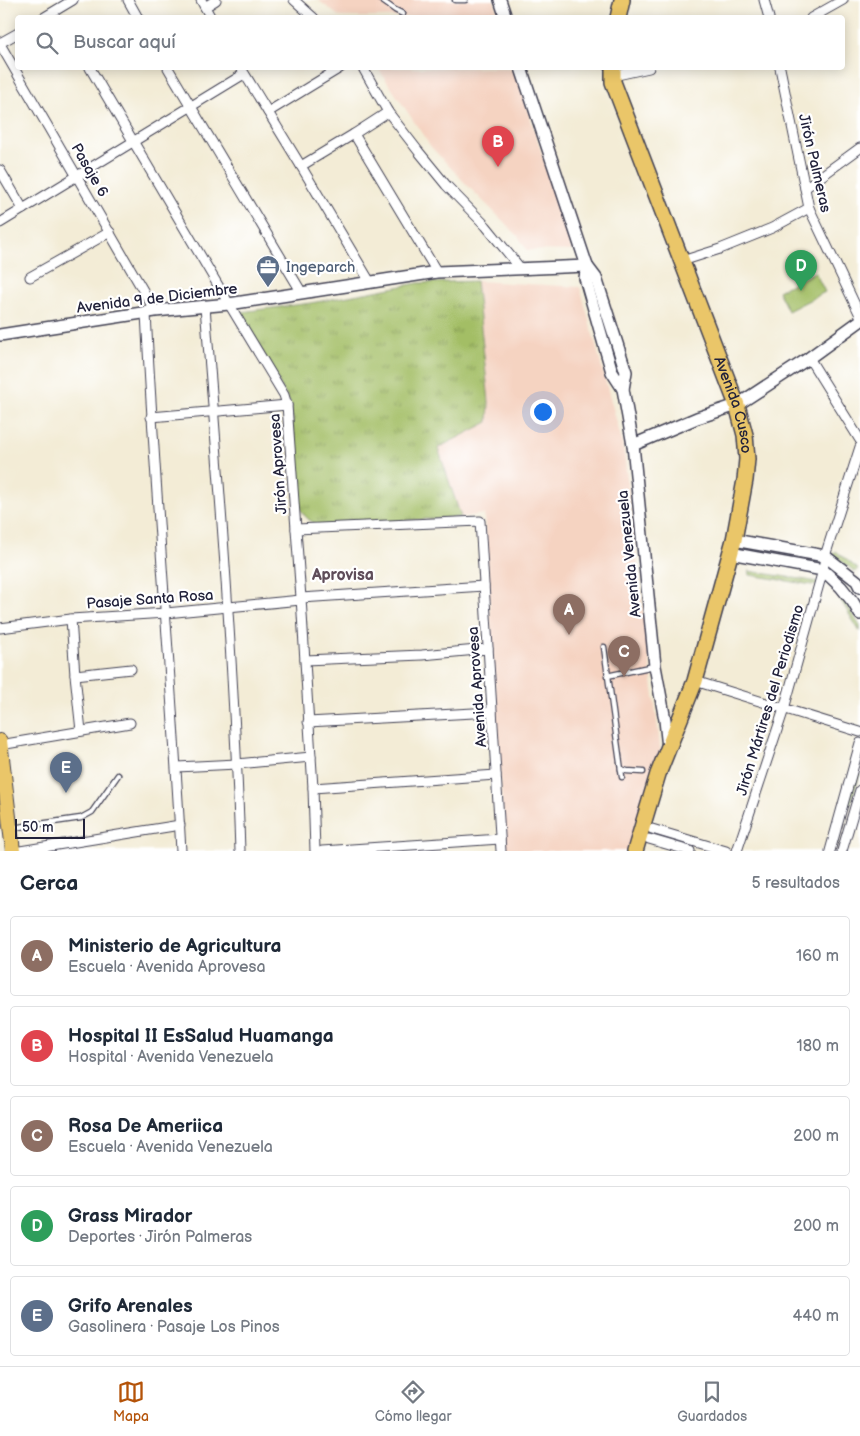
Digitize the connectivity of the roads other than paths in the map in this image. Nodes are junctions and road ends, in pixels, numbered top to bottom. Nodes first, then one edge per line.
1 (73, 0) edge
2 (128, 0) edge
3 (216, 0) edge
4 (294, 0) edge
5 (382, 0) edge
6 (455, 0) edge
7 (465, 0) edge
8 (622, 0) edge
9 (764, 0) edge
10 (843, 0) edge
11 (500, 1) edge
12 (203, 4) edge
13 (58, 14) edge
14 (403, 14) dead end
15 (136, 15) edge
16 (209, 15) edge
17 (308, 15) edge
18 (505, 15) edge
19 (619, 15) edge
20 (768, 15) edge
21 (816, 15) edge
22 (15, 35) edge
23 (0, 43) edge
24 (15, 69) edge
25 (16, 70) edge
26 (91, 70) edge
27 (169, 70) edge
28 (337, 70) edge
29 (364, 70) edge
30 (522, 70) edge
31 (631, 70) edge
32 (780, 70) edge
33 (242, 71) edge
34 (613, 72) edge
35 (192, 106) junction
36 (268, 112) junction
37 (388, 112) junction
38 (354, 134) junction
39 (133, 142) junction
40 (860, 148) edge
41 (301, 166) junction
42 (0, 170) edge
43 (78, 176) junction
44 (805, 188) junction
45 (809, 208) junction
46 (23, 209) junction
47 (0, 223) edge
48 (110, 232) junction
49 (682, 261) junction
50 (587, 266) junction
51 (521, 269) junction
52 (437, 272) junction
53 (30, 277) dead end
54 (370, 282) junction
55 (302, 293) junction
56 (229, 304) junction
57 (205, 307) junction
58 (151, 312) junction
59 (860, 315) edge
60 (860, 321) edge
61 (0, 335) edge
62 (809, 358) junction
63 (738, 404) junction
64 (287, 405) junction
65 (214, 411) junction
66 (151, 417) junction
67 (860, 440) edge
68 (632, 445) junction
69 (860, 447) edge
70 (296, 529) junction
71 (732, 547) junction
72 (825, 556) junction
73 (823, 570) junction
74 (859, 583) edge
75 (484, 586) junction
76 (844, 591) junction
77 (301, 599) junction
78 (227, 608) junction
79 (166, 613) junction
80 (860, 614) edge
81 (71, 619) junction
82 (0, 628) edge
83 (604, 647) dead end
84 (488, 649) junction
85 (305, 660) junction
86 (655, 666) junction
87 (132, 669) dead end
88 (75, 676) junction
89 (608, 676) junction
90 (695, 681) junction
91 (784, 709) junction
92 (492, 712) junction
93 (308, 722) junction
94 (130, 723) dead end
95 (81, 731) junction
96 (860, 732) edge
97 (0, 741) edge
98 (860, 743) edge
99 (0, 745) edge
100 (668, 750) junction
101 (311, 756) junction
102 (237, 764) junction
103 (177, 767) junction
104 (622, 769) junction
105 (643, 772) dead end
106 (118, 775) dead end
107 (496, 775) junction
108 (622, 777) dead end
109 (313, 788) junction
110 (860, 790) edge
111 (180, 825) junction
112 (11, 828) junction
113 (500, 839) junction
114 (649, 840) edge
115 (13, 851) edge
116 (20, 851) edge
117 (182, 851) edge
118 (240, 851) edge
119 (315, 851) edge
120 (322, 851) edge
121 (501, 851) edge
122 (635, 851) edge
123 (690, 851) edge
124 (726, 851) edge
125 (737, 851) edge
126 (830, 851) edge
127 (842, 851) edge

1 - 13 street
2 - 15 street
3 - 12 street
4 - 17 street
5 - 14 lane
6 - 7 lane
8 - 19 highway
9 - 20 street
10 - 21 street
11 - 18 street
12 - 16 street
22 - 23 street
23 - 24 street, Pasaje 6
25 - 43 street, Pasaje 6
26 - 39 street, Jirón Aprovesa
27 - 35 street
28 - 36 street
29 - 37 street
30 - 50 street, Avenida Venezuela
31 - 34 street
32 - 44 street, Jirón Palmeras
33 - 35 street
33 - 36 street
34 - 49 highway, Avenida Cusco
35 - 39 street
35 - 55 street
36 - 41 street
37 - 38 street
37 - 51 street
38 - 41 street
38 - 52 street
39 - 43 street
39 - 56 street, Jirón Aprovesa
40 - 44 street
41 - 54 street
42 - 46 street
43 - 46 street
43 - 48 street, Pasaje 6
44 - 45 street, Jirón Palmeras
45 - 49 street
45 - 59 street, Jirón Palmeras
46 - 47 street
48 - 53 street
48 - 58 street, Pasaje 6
49 - 63 highway, Avenida Cusco
50 - 51 street, Avenida 9 de Diciembre
50 - 68 street, Avenida Venezuela
51 - 52 street, Avenida 9 de Diciembre
52 - 54 street, Avenida 9 de Diciembre
54 - 55 street, Avenida 9 de Diciembre
55 - 56 street, Avenida 9 de Diciembre
56 - 57 street, Avenida 9 de Diciembre
56 - 64 street, Jirón Aprovesa
57 - 58 street, Avenida 9 de Diciembre
57 - 65 street
58 - 61 street, Avenida 9 de Diciembre
58 - 66 street
60 - 62 street
62 - 63 street
62 - 67 street
63 - 68 street
63 - 71 highway, Avenida Cusco
64 - 65 street
64 - 70 street, Jirón Aprovesa
65 - 66 street
65 - 78 street
66 - 79 street
68 - 86 street, Avenida Venezuela
69 - 72 street, Jirón Mártires del Periodismo
70 - 75 street, Avenida Aprovesa
70 - 77 street, Jirón Aprovesa
71 - 72 street
71 - 73 street
71 - 90 highway, Avenida Cusco
72 - 73 street, Jirón Mártires del Periodismo
72 - 74 street
73 - 76 street
73 - 91 street, Jirón Mártires del Periodismo
74 - 76 street
75 - 77 street, Pasaje Santa Rosa
75 - 84 street, Avenida Aprovesa
76 - 80 street
77 - 78 street, Pasaje Santa Rosa
77 - 85 street, Jirón Aprovesa
78 - 79 street, Pasaje Santa Rosa
78 - 102 street
79 - 81 street, Pasaje Santa Rosa
79 - 103 street
81 - 82 street, Pasaje Santa Rosa
81 - 88 street
83 - 89 lane
84 - 85 street
84 - 92 street, Avenida Aprovesa
85 - 93 street, Jirón Aprovesa
86 - 89 lane
86 - 100 street, Avenida Venezuela
87 - 88 street
88 - 95 street
89 - 104 lane
90 - 91 street
90 - 100 highway, Avenida Cusco
91 - 96 street
91 - 125 street, Jirón Mártires del Periodismo
92 - 93 street
92 - 107 street, Avenida Aprovesa
93 - 101 street, Jirón Aprovesa
94 - 95 street
95 - 99 street
97 - 99 main road
98 - 126 street
99 - 112 main road
100 - 114 highway, Avenida Cusco
100 - 122 highway, Avenida Cusco
101 - 102 street
101 - 109 street, Jirón Aprovesa
102 - 103 street
102 - 118 street
103 - 111 street
104 - 105 lane
104 - 108 lane
106 - 112 lane
107 - 109 street
107 - 113 street, Avenida Aprovesa
109 - 119 street, Jirón Aprovesa
110 - 127 street
111 - 116 street
111 - 117 street
112 - 115 main road
113 - 120 street
113 - 121 street, Avenida Aprovesa
114 - 123 street
114 - 124 street

